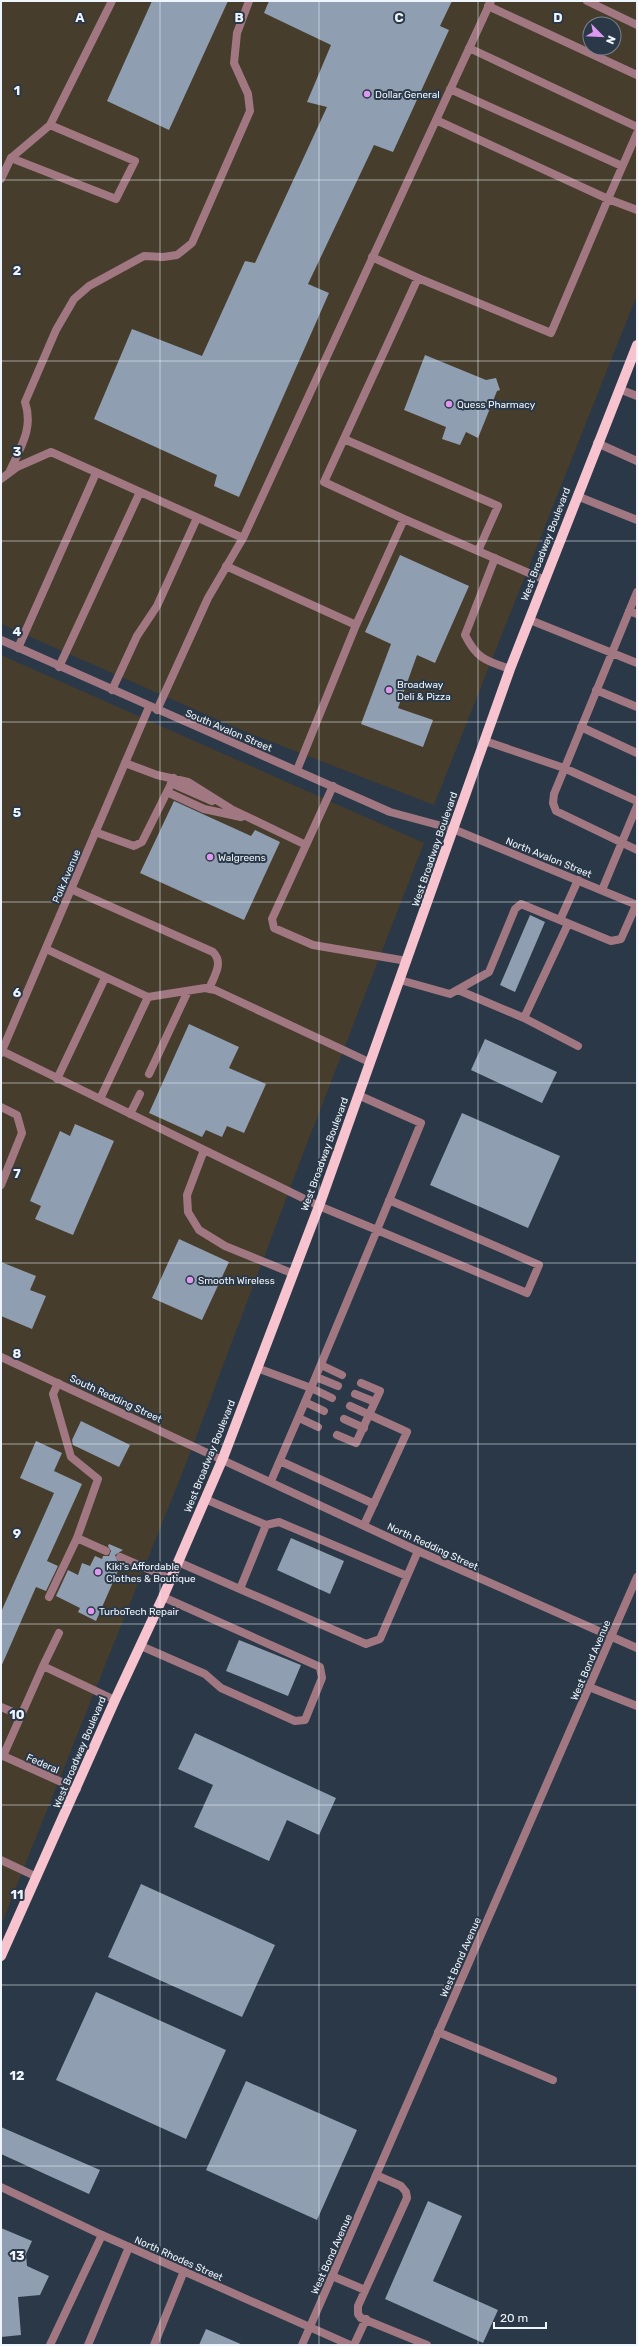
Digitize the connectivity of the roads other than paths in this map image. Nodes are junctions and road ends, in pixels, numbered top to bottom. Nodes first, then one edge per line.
1 (112, 1) edge
2 (249, 1) edge
3 (588, 1) edge
4 (490, 4) edge
5 (637, 25) edge
6 (469, 48) junction
7 (637, 75) edge
8 (450, 89) junction
9 (436, 120) junction
10 (50, 125) junction
11 (637, 127) edge
12 (637, 133) edge
13 (11, 158) junction
14 (622, 166) junction
15 (1, 179) edge
16 (608, 199) junction
17 (637, 210) edge
18 (372, 257) junction
19 (418, 278) junction
20 (637, 345) edge
21 (619, 389) junction
22 (637, 396) edge
23 (344, 439) junction
24 (597, 443) junction
25 (637, 461) edge
26 (96, 472) junction
27 (9, 473) junction
28 (1, 479) edge
29 (140, 492) junction
30 (577, 496) junction
31 (197, 518) junction
32 (404, 519) junction
33 (637, 520) edge
34 (243, 538) junction
35 (478, 551) junction
36 (495, 558) junction
37 (226, 566) junction
38 (544, 580) junction
39 (637, 592) edge
40 (633, 613) edge
41 (530, 620) junction
42 (356, 626) junction
43 (1, 640) edge
44 (18, 648) junction
45 (612, 652) junction
46 (637, 663) edge
47 (59, 667) junction
48 (510, 669) junction
49 (112, 690) junction
50 (596, 690) junction
51 (148, 707) junction
52 (637, 707) edge
53 (157, 710) junction
54 (581, 727) junction
55 (485, 741) junction
56 (637, 753) edge
57 (124, 763) junction
58 (564, 768) junction
59 (297, 770) junction
60 (173, 781) junction
61 (333, 786) junction
62 (167, 792) junction
63 (637, 801) edge
64 (637, 806) edge
65 (231, 809) junction
66 (251, 819) junction
67 (453, 829) junction
68 (96, 832) junction
69 (621, 843) junction
70 (306, 845) junction
71 (637, 850) edge
72 (578, 880) junction
73 (71, 889) junction
74 (602, 890) junction
75 (637, 905) edge
76 (560, 920) junction
77 (568, 924) junction
78 (46, 949) junction
79 (407, 962) junction
80 (105, 978) junction
81 (400, 980) junction
82 (209, 989) junction
83 (458, 990) junction
84 (188, 991) junction
85 (148, 997) junction
86 (524, 1018) junction
87 (578, 1046) dead end
88 (1, 1052) edge
89 (369, 1062) junction
90 (149, 1074) dead end
91 (57, 1079) junction
92 (140, 1094) dead end
93 (358, 1095) junction
94 (100, 1099) junction
95 (1, 1107) edge
96 (130, 1114) junction
97 (204, 1150) junction
98 (1, 1185) edge
99 (389, 1200) junction
100 (319, 1206) junction
101 (377, 1230) junction
102 (294, 1274) junction
103 (1, 1356) edge
104 (321, 1365) junction
105 (257, 1368) junction
106 (342, 1375) dead end
107 (316, 1377) junction
108 (58, 1383) junction
109 (361, 1383) dead end
110 (338, 1386) dead end
111 (311, 1388) junction
112 (355, 1394) dead end
113 (332, 1398) dead end
114 (305, 1402) junction
115 (375, 1402) junction
116 (350, 1406) dead end
117 (324, 1411) dead end
118 (370, 1415) junction
119 (299, 1418) junction
120 (344, 1419) dead end
121 (318, 1426) dead end
122 (364, 1428) junction
123 (337, 1435) dead end
124 (223, 1458) junction
125 (280, 1461) junction
126 (271, 1481) junction
127 (206, 1499) junction
128 (374, 1504) junction
129 (266, 1525) junction
130 (364, 1525) junction
131 (77, 1538) junction
132 (106, 1551) dead end
133 (418, 1551) junction
134 (120, 1557) dead end
135 (178, 1562) junction
136 (407, 1576) junction
137 (637, 1577) edge
138 (171, 1579) junction
139 (240, 1589) junction
140 (49, 1597) dead end
141 (163, 1597) junction
142 (59, 1633) dead end
143 (611, 1637) junction
144 (141, 1646) junction
145 (637, 1648) edge
146 (43, 1666) junction
147 (589, 1687) junction
148 (115, 1700) junction
149 (1, 1706) edge
150 (637, 1706) edge
151 (20, 1716) junction
152 (2, 1756) edge
153 (77, 1789) junction
154 (1, 1860) edge
155 (37, 1877) junction
156 (1, 1956) edge
157 (438, 2032) junction
158 (553, 2080) dead end
159 (376, 2175) junction
160 (1, 2187) edge
161 (102, 2235) junction
162 (129, 2247) junction
163 (184, 2271) junction
164 (332, 2276) junction
165 (365, 2290) junction
166 (366, 2319) junction
167 (310, 2327) junction
168 (50, 2345) edge
169 (88, 2345) edge
170 (154, 2345) edge
171 (302, 2345) edge
172 (350, 2345) edge
173 (354, 2345) edge
174 (427, 2345) edge

1 - 10 street
2 - 27 street
3 - 5 street
4 - 6 street
4 - 7 street
6 - 8 street
6 - 11 street
8 - 9 street
8 - 14 street
9 - 16 street
9 - 18 street
10 - 13 street
10 - 13 street
12 - 14 street
13 - 15 street
14 - 16 street
16 - 17 street
16 - 19 street
18 - 19 street
18 - 34 street
19 - 23 street
20 - 21 main road, West Broadway Boulevard
21 - 22 street
21 - 24 main road, West Broadway Boulevard
23 - 32 street
23 - 35 street
24 - 25 street
24 - 30 main road, West Broadway Boulevard
26 - 27 street
26 - 29 street
26 - 44 street
27 - 28 street
29 - 31 street
29 - 47 street
30 - 33 street
30 - 38 main road, West Broadway Boulevard
31 - 34 street
31 - 49 street
32 - 35 street
32 - 42 street
34 - 37 street
35 - 36 street
36 - 38 street
36 - 48 street
37 - 42 street
37 - 53 street
38 - 41 main road, West Broadway Boulevard
39 - 40 street
40 - 45 street
41 - 45 street
41 - 48 main road, West Broadway Boulevard
42 - 59 street
43 - 44 street, South Avalon Street
44 - 47 street, South Avalon Street
45 - 46 street
45 - 50 street
47 - 49 street, South Avalon Street
48 - 55 main road, West Broadway Boulevard
49 - 51 street, South Avalon Street
50 - 52 street
50 - 54 street
51 - 53 street, South Avalon Street
51 - 57 street, Polk Avenue
53 - 59 street, South Avalon Street
54 - 56 street
54 - 58 street
55 - 58 street
55 - 67 main road, West Broadway Boulevard
57 - 60 street
57 - 68 street, Polk Avenue
58 - 63 street
58 - 69 street
59 - 61 street, South Avalon Street
60 - 62 street
60 - 65 street
60 - 65 street
61 - 67 street, South Avalon Street
61 - 70 street
62 - 66 street
62 - 68 street
64 - 69 street
65 - 66 street
66 - 70 street
67 - 72 street, North Avalon Street
67 - 79 main road, West Broadway Boulevard
68 - 73 street, Polk Avenue
69 - 71 street
69 - 74 street
70 - 79 street
72 - 74 street, North Avalon Street
72 - 76 street
73 - 78 street, Polk Avenue
73 - 82 street
74 - 75 street, North Avalon Street
75 - 77 street
76 - 77 street
76 - 83 street
77 - 86 street
78 - 80 street
78 - 88 street, Polk Avenue
79 - 81 main road, West Broadway Boulevard
80 - 85 street
80 - 91 street
81 - 83 street
81 - 89 main road, West Broadway Boulevard
82 - 84 street
82 - 89 street
83 - 86 street
84 - 85 street
84 - 90 street
85 - 94 street
86 - 87 street
88 - 91 street
89 - 93 main road, West Broadway Boulevard
91 - 94 street
92 - 96 street
93 - 99 street
93 - 100 main road, West Broadway Boulevard
94 - 96 street
95 - 98 street
96 - 97 street
97 - 100 street
97 - 102 street
99 - 101 street
99 - 101 street
100 - 101 street
100 - 102 main road, West Broadway Boulevard
101 - 104 street
102 - 105 main road, West Broadway Boulevard
103 - 108 street, South Redding Street
104 - 106 street
104 - 107 street
105 - 111 street
105 - 124 main road, West Broadway Boulevard
107 - 110 street
107 - 111 street
108 - 124 street, South Redding Street
108 - 131 street
109 - 115 street
111 - 113 street
111 - 114 street
112 - 115 street
114 - 117 street
114 - 119 street
115 - 118 street
116 - 118 street
118 - 122 street
118 - 128 street
119 - 121 street
119 - 125 street
120 - 122 street
122 - 123 street
124 - 126 street, North Redding Street
124 - 127 main road, West Broadway Boulevard
125 - 126 street
125 - 128 street
126 - 130 street, North Redding Street
127 - 129 street
127 - 135 main road, West Broadway Boulevard
128 - 130 street
129 - 136 street
129 - 139 street
130 - 133 street, North Redding Street
131 - 132 street
131 - 140 street
133 - 136 street
133 - 143 street, North Redding Street
134 - 138 street
135 - 138 main road, West Broadway Boulevard
135 - 139 street
136 - 139 street
137 - 143 street, West Bond Avenue
138 - 141 main road, West Broadway Boulevard
141 - 144 main road, West Broadway Boulevard
141 - 144 street
142 - 146 street
143 - 145 street, North Redding Street
143 - 147 street, West Bond Avenue
144 - 148 main road, West Broadway Boulevard
146 - 148 street
146 - 151 street
147 - 150 street
147 - 157 street, West Bond Avenue
148 - 153 main road, West Broadway Boulevard
149 - 151 street
151 - 152 street
152 - 153 street, Federal
153 - 155 main road, West Broadway Boulevard
154 - 155 street
155 - 156 main road, West Broadway Boulevard
157 - 158 street
157 - 159 street, West Bond Avenue
159 - 164 street, West Bond Avenue
159 - 165 street
160 - 161 street, North Rhodes Street
161 - 162 street, North Rhodes Street
161 - 168 street
162 - 163 street, North Rhodes Street
162 - 169 street
163 - 167 street, North Rhodes Street
163 - 170 street
164 - 165 street
164 - 167 street, West Bond Avenue
165 - 166 street
166 - 173 street
166 - 174 street
167 - 171 street, West Bond Avenue
167 - 172 street, North Rhodes Street

